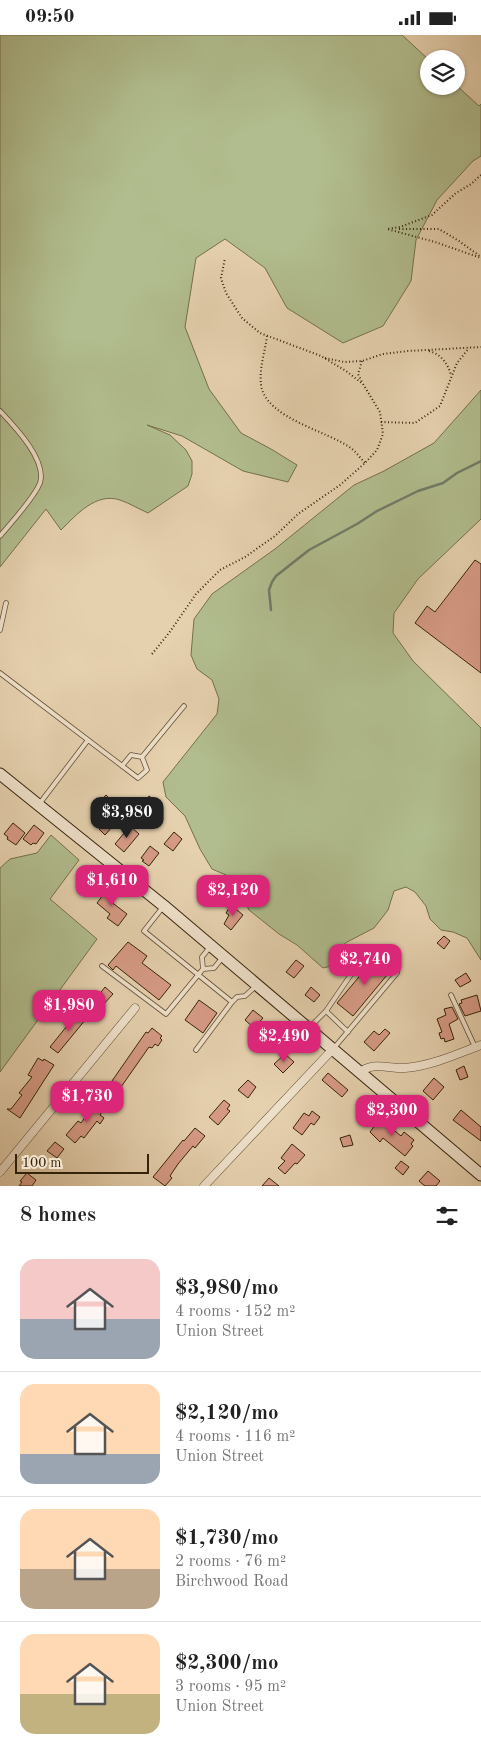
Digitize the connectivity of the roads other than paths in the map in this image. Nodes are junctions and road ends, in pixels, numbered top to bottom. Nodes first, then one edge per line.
1 (0, 411) edge
2 (0, 536) edge
3 (6, 603) dead end
4 (0, 630) edge
5 (0, 673) edge
6 (184, 706) dead end
7 (88, 740) junction
8 (142, 757) junction
9 (122, 766) junction
10 (0, 774) edge
11 (39, 805) junction
12 (164, 906) junction
13 (211, 946) junction
14 (223, 957) junction
15 (102, 966) dead end
16 (203, 969) junction
17 (198, 975) junction
18 (257, 986) junction
19 (451, 995) dead end
20 (232, 1002) junction
21 (135, 1008) dead end
22 (326, 1011) junction
23 (308, 1029) junction
24 (348, 1032) junction
25 (478, 1046) edge
26 (196, 1050) dead end
27 (332, 1050) junction
28 (360, 1073) junction
29 (0, 1173) edge
30 (481, 1175) edge
31 (204, 1186) edge

1 - 2 lane
3 - 4 lane
5 - 7 lane
6 - 8 lane
7 - 9 lane
7 - 11 lane
8 - 9 lane
8 - 9 lane
10 - 11 main road
11 - 12 main road
12 - 13 main road
12 - 17 lane
13 - 14 main road
13 - 16 lane
14 - 16 lane
14 - 18 main road
15 - 17 lane
16 - 17 lane
17 - 20 lane
18 - 20 lane
18 - 23 main road
19 - 25 lane
20 - 26 lane
21 - 29 street
22 - 23 lane
22 - 24 lane
22 - 24 lane
23 - 27 main road
24 - 27 lane
25 - 28 street
27 - 28 main road
27 - 31 street
28 - 30 main road

